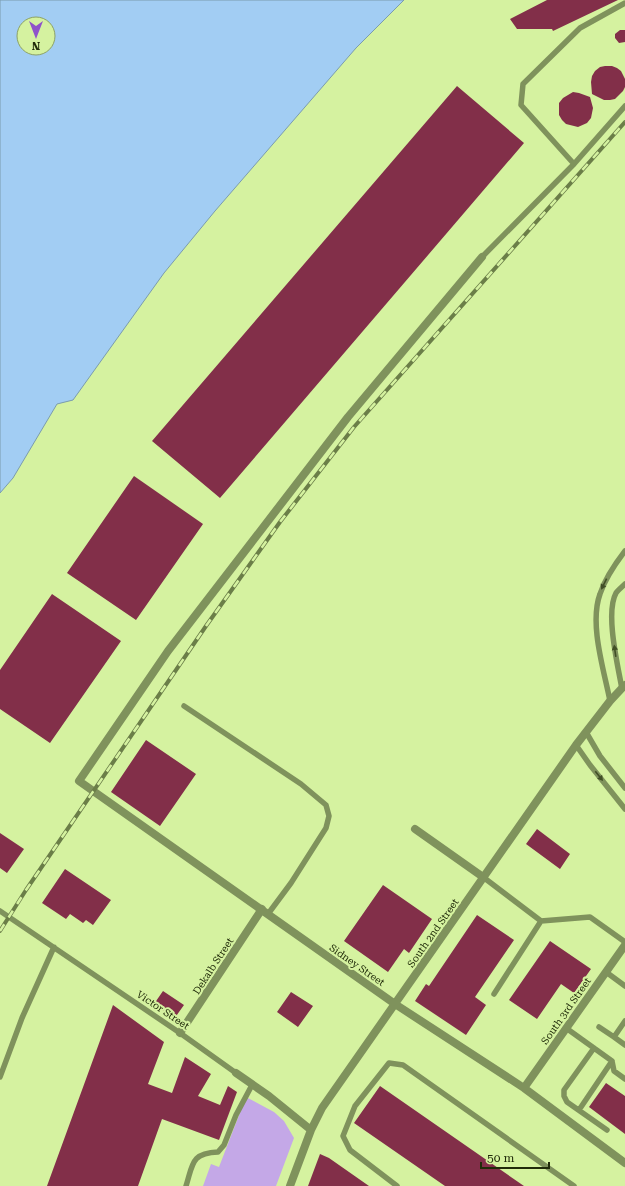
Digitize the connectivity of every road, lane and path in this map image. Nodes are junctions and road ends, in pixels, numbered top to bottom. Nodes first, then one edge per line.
1 (625, 3) edge
2 (625, 106) edge
3 (574, 164) junction
4 (482, 257) joint
5 (625, 551) edge
6 (625, 584) edge
7 (623, 687) edge
8 (610, 701) junction
9 (184, 706) dead end
10 (586, 732) junction
11 (576, 745) junction
12 (625, 788) edge
13 (625, 809) edge
14 (415, 830) dead end
15 (484, 877) junction
16 (0, 911) edge
17 (265, 912) junction
18 (541, 921) junction
19 (625, 944) edge
20 (54, 947) junction
21 (622, 956) edge
22 (606, 972) junction
23 (625, 986) edge
24 (494, 994) dead end
25 (395, 1004) junction
26 (625, 1021) edge
27 (599, 1027) dead end
28 (566, 1028) junction
29 (180, 1033) junction
30 (614, 1037) junction
31 (625, 1045) edge
32 (594, 1048) junction
33 (612, 1061) junction
34 (236, 1073) joint
35 (0, 1077) edge
36 (625, 1079) edge
37 (252, 1085) junction
38 (524, 1088) junction
39 (579, 1110) junction
40 (311, 1130) junction
41 (607, 1130) dead end
42 (625, 1163) edge
43 (186, 1186) edge
44 (290, 1186) edge
45 (397, 1186) edge
46 (574, 1186) edge

1 - 3 lane
2 - 3 lane
3 - 4 lane
4 - 17 street, Sidney Street
5 -> 8 lane
7 -> 6 lane, South 2nd Street
7 - 8 street, South 2nd Street
8 - 10 street, South 2nd Street
9 - 17 lane, Dekalb Street
10 - 11 street, South 2nd Street
10 - 12 lane
11 -> 13 lane
11 - 15 street, South 2nd Street
14 - 15 street
15 - 18 lane
15 - 25 street, South 2nd Street
16 - 20 lane, Victor Street
17 - 25 street, Sidney Street
17 - 29 street, Dekalb Street
18 - 19 lane
18 - 24 lane
19 - 21 street, South 3rd Street
20 - 29 lane, Victor Street
20 - 35 lane
21 - 22 street, South 3rd Street
22 - 23 lane
22 - 28 street, South 3rd Street
25 - 38 street, Sidney Street
25 - 40 street, South 2nd Street
26 - 30 lane
27 - 30 lane
28 - 32 lane
28 - 38 street, South 3rd Street
29 - 34 lane, Victor Street
30 - 31 lane
32 - 33 lane
32 - 39 lane
33 - 36 lane
33 - 39 lane
34 - 37 street, Victor Street
37 - 40 street, Victor Street
37 - 43 lane
38 - 42 street, Sidney Street
39 - 41 lane
40 - 44 street, South 2nd Street
45 - 46 lane

